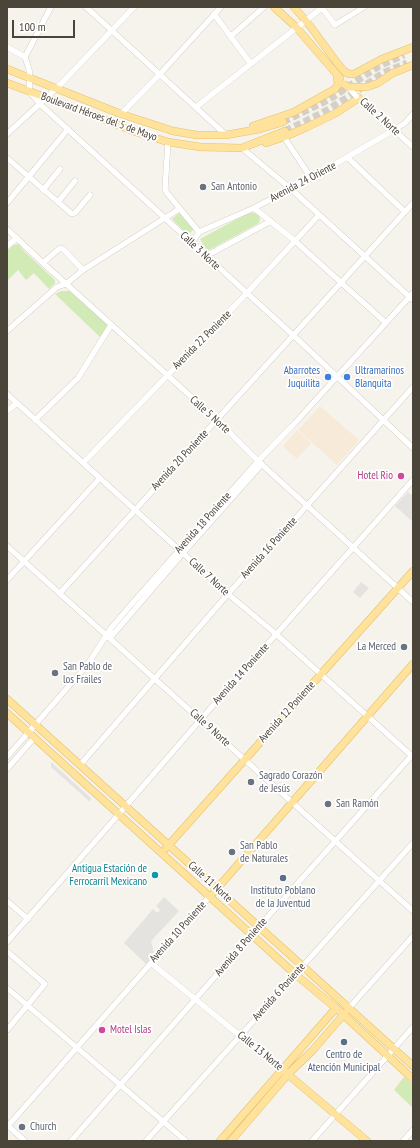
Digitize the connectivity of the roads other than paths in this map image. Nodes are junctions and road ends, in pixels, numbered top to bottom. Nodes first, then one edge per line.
1 (51, 7) edge
2 (86, 7) edge
3 (134, 7) edge
4 (221, 7) edge
5 (264, 7) edge
6 (274, 7) edge
7 (294, 7) edge
8 (323, 7) edge
9 (364, 7) edge
10 (214, 14) junction
11 (306, 20) junction
12 (296, 27) junction
13 (112, 31) junction
14 (231, 36) junction
15 (7, 47) edge
16 (413, 47) edge
17 (413, 51) edge
18 (404, 55) tunnel mouth
19 (25, 57) junction
20 (411, 62) edge
21 (252, 64) junction
22 (7, 69) edge
23 (160, 74) junction
24 (337, 75) junction
25 (30, 78) junction
26 (7, 83) edge
27 (346, 86) junction
28 (57, 88) junction
29 (29, 91) junction
30 (358, 97) junction
31 (46, 98) junction
32 (40, 104) junction
33 (196, 107) junction
34 (121, 114) junction
35 (413, 114) edge
36 (283, 122) tunnel mouth
37 (68, 130) junction
38 (394, 130) junction
39 (7, 134) edge
40 (284, 134) junction
41 (226, 135) junction
42 (168, 142) junction
43 (413, 147) edge
44 (242, 148) junction
45 (7, 158) edge
46 (348, 158) junction
47 (60, 169) dead end
48 (28, 177) junction
49 (311, 178) junction
50 (75, 181) dead end
51 (291, 189) junction
52 (43, 190) junction
53 (90, 195) dead end
54 (58, 202) junction
55 (7, 203) edge
56 (413, 203) edge
57 (179, 208) junction
58 (254, 208) junction
59 (405, 212) junction
60 (319, 215) junction
61 (165, 218) junction
62 (271, 221) junction
63 (7, 229) edge
64 (199, 232) junction
65 (17, 238) junction
66 (295, 242) junction
67 (192, 244) junction
68 (7, 246) edge
69 (206, 256) junction
70 (364, 256) junction
71 (43, 263) junction
72 (83, 270) junction
73 (341, 282) junction
74 (66, 284) junction
75 (246, 294) junction
76 (412, 297) edge
77 (386, 323) junction
78 (111, 325) junction
79 (7, 331) edge
80 (293, 336) junction
81 (166, 376) junction
82 (337, 377) junction
83 (413, 387) edge
84 (7, 394) edge
85 (17, 403) junction
86 (7, 411) edge
87 (35, 420) junction
88 (217, 420) junction
89 (383, 421) junction
90 (413, 448) edge
91 (260, 462) junction
92 (83, 463) junction
93 (100, 478) junction
94 (413, 480) edge
95 (307, 505) junction
96 (134, 509) junction
97 (7, 546) edge
98 (353, 547) junction
99 (181, 551) junction
100 (24, 561) junction
101 (413, 571) edge
102 (7, 580) edge
103 (398, 588) junction
104 (60, 592) junction
105 (228, 594) junction
106 (413, 602) edge
107 (276, 634) junction
108 (108, 637) junction
109 (413, 664) edge
110 (321, 674) junction
111 (155, 678) junction
112 (7, 699) edge
113 (7, 713) edge
114 (368, 716) junction
115 (200, 719) junction
116 (35, 725) junction
117 (31, 735) junction
118 (412, 755) edge
119 (7, 757) edge
120 (245, 759) junction
121 (80, 765) junction
122 (7, 769) edge
123 (292, 802) junction
124 (126, 806) junction
125 (119, 814) junction
126 (335, 841) junction
127 (413, 843) edge
128 (169, 845) junction
129 (162, 853) junction
130 (379, 880) junction
131 (217, 888) junction
132 (210, 896) junction
133 (7, 901) edge
134 (413, 911) edge
135 (28, 919) junction
136 (259, 927) junction
137 (252, 935) junction
138 (413, 936) edge
139 (7, 942) edge
140 (9, 953) dead end
141 (150, 963) junction
142 (302, 966) junction
143 (295, 974) junction
144 (7, 988) edge
145 (195, 999) junction
146 (27, 1006) junction
147 (336, 1008) junction
148 (349, 1008) junction
149 (343, 1015) junction
150 (320, 1025) junction
151 (413, 1027) edge
152 (7, 1030) edge
153 (240, 1036) junction
154 (321, 1040) junction
155 (77, 1047) junction
156 (394, 1049) junction
157 (388, 1056) junction
158 (413, 1066) edge
159 (285, 1072) junction
160 (413, 1079) edge
161 (121, 1084) junction
162 (336, 1114) junction
163 (163, 1121) junction
164 (7, 1126) edge
165 (413, 1130) edge
166 (25, 1141) edge
167 (71, 1141) edge
168 (146, 1141) edge
169 (186, 1141) edge
170 (220, 1141) edge
171 (231, 1141) edge
172 (312, 1141) edge
173 (368, 1141) edge
174 (403, 1141) edge

1 - 19 street
2 - 13 street
3 - 13 street
4 - 10 street
5 - 14 street
6 - 12 main road
7 - 11 main road
8 - 9 street
8 - 11 street
10 - 14 street
10 - 23 street
11 - 12 street
11 - 16 main road
12 - 21 street
12 - 24 main road
13 - 23 street
13 - 28 street
14 - 21 street
15 - 19 street
17 - 18 main road
19 - 25 street
20 - 27 main road, bridge
21 - 33 street
22 - 25 main road, Boulevard Héroes del 5 de Mayo
23 - 33 street
23 - 34 street
24 - 27 main road
24 - 41 main road
25 - 28 main road, Boulevard Héroes del 5 de Mayo
25 - 29 street
26 - 29 main road, Boulevard Héroes del 5 de Mayo
27 - 30 street, Calle 2 Norte, bridge
28 - 31 street
28 - 34 main road, Boulevard Héroes del 5 de Mayo
29 - 31 main road, Boulevard Héroes del 5 de Mayo
29 - 32 street, Calle 3 Norte
30 - 38 street, Calle 2 Norte
30 - 40 main road, Boulevard Héroes del 5 de Mayo
31 - 32 street
31 - 42 main road, Boulevard Héroes del 5 de Mayo
32 - 37 street, Calle 3 Norte
32 - 39 street
33 - 41 street
34 - 41 main road, Boulevard Héroes del 5 de Mayo
35 - 38 street, Avenida 24 Oriente
36 - 41 main road, Boulevard Héroes del 5 de Mayo
37 - 48 street
37 - 61 street, Calle 3 Norte
38 - 43 street, Calle 2 Norte
38 - 46 street, Avenida 24 Oriente
40 - 44 main road, Boulevard Héroes del 5 de Mayo
40 - 49 street
42 - 44 main road, Boulevard Héroes del 5 de Mayo
42 - 57 street, Calle 3 Norte
44 - 51 street
45 - 48 street
46 - 49 street, Avenida 24 Oriente
46 - 59 street
47 - 52 street
48 - 52 street
48 - 55 street
49 - 51 street, Avenida 24 Oriente
50 - 54 street
51 - 58 street, Avenida 24 Oriente
51 - 60 street
52 - 54 street
53 - 54 street
56 - 59 street, Avenida 20 Poniente
57 - 61 street
57 - 64 street, Calle 3 Norte
58 - 62 street
58 - 64 street, Avenida 24 Oriente
59 - 70 street, Avenida 20 Poniente
60 - 66 street, Avenida 22 Poniente
60 - 70 street
61 - 67 street, Calle 3 Norte
61 - 72 street
62 - 66 street
62 - 69 street
63 - 65 street, Calle 5 Norte
64 - 67 street
65 - 68 street
65 - 71 street, Calle 5 Norte
66 - 73 street
66 - 75 street, Avenida 22 Poniente
67 - 69 street, Calle 3 Norte
69 - 75 street, Calle 3 Norte
70 - 73 street, Avenida 20 Poniente
70 - 76 street
71 - 72 street
71 - 74 street, Calle 5 Norte
72 - 74 street
73 - 77 street
73 - 80 street, Avenida 20 Poniente
74 - 78 street, Calle 5 Norte
74 - 79 street
75 - 80 street, Calle 3 Norte
75 - 81 street, Avenida 22 Poniente
76 - 77 street, Avenida 18 Poniente
77 - 82 street, Avenida 18 Poniente
78 - 81 street, Calle 5 Norte
78 - 87 street
80 - 82 street, Calle 3 Norte
80 - 88 street, Avenida 20 Poniente
81 - 88 street, Calle 5 Norte
81 - 92 street, Avenida 22 Poniente
82 - 89 street, Calle 3 Norte
82 - 91 street, Avenida 18 Poniente
83 - 89 street, Avenida 16 Poniente
84 - 85 street, Calle 7 Norte
85 - 86 street
85 - 87 street, Calle 7 Norte
87 - 92 street, Calle 7 Norte
88 - 91 street, Calle 5 Norte
88 - 96 street, Avenida 20 Poniente
89 - 90 street, Calle 3 Norte
89 - 95 street, Avenida 16 Poniente
91 - 95 street, Calle 5 Norte
91 - 99 street, Avenida 18 Poniente
92 - 93 street, Calle 7 Norte
93 - 96 street, Calle 7 Norte
93 - 100 street
94 - 98 street, Avenida 14 Poniente
95 - 98 street, Calle 5 Norte
95 - 105 street, Avenida 16 Poniente
96 - 99 street, Calle 7 Norte
96 - 104 street, Avenida 20 Poniente
97 - 100 street, Calle 9 Norte
98 - 103 street, Calle 5 Norte
98 - 107 street, Avenida 14 Poniente
99 - 105 street, Calle 7 Norte
99 - 108 street, Avenida 18 Poniente
100 - 102 street
100 - 104 street, Calle 9 Norte
101 - 103 main road, Avenida 12 Poniente
103 - 106 street, Calle 5 Norte
103 - 110 main road, Avenida 12 Poniente
104 - 108 street, Calle 9 Norte
105 - 107 street, Calle 7 Norte
105 - 111 street, Avenida 16 Poniente
107 - 110 street, Calle 7 Norte
107 - 115 street, Avenida 14 Poniente
108 - 111 street, Calle 9 Norte
108 - 116 street, Avenida 18 Poniente
109 - 114 main road, Avenida 10 Poniente
110 - 114 street, Calle 7 Norte
110 - 120 main road, Avenida 12 Poniente
111 - 115 street, Calle 9 Norte
111 - 121 street, Avenida 16 Poniente
112 - 116 main road, Calle 11 Norte
113 - 117 main road, Calle 11 Norte
114 - 118 street, Calle 7 Norte
114 - 123 main road, Avenida 10 Poniente
115 - 120 street, Calle 9 Norte
115 - 124 street, Avenida 14 Poniente
116 - 117 street, Avenida 18 Poniente
116 - 121 main road, Calle 11 Norte
117 - 119 street, Avenida 18 Poniente
117 - 122 street, Avenida 18 Poniente
117 - 125 main road, Calle 11 Norte
118 - 126 street, Avenida 8 Poniente
120 - 123 street, Calle 9 Norte
120 - 128 main road, Avenida 12 Poniente
121 - 124 main road, Calle 11 Norte
123 - 126 street, Calle 9 Norte
123 - 131 main road, Avenida 10 Poniente
124 - 125 street, Avenida 14 Poniente
124 - 128 main road, Calle 11 Norte
125 - 129 main road, Calle 11 Norte
125 - 135 street, Avenida 14 Poniente
126 - 130 street, Calle 9 Norte
126 - 136 street, Avenida 8 Poniente
127 - 130 street, Avenida 6 Poniente
128 - 129 main road, Avenida 12 Poniente
128 - 131 main road, Calle 11 Norte
129 - 132 main road, Calle 11 Norte
130 - 134 street, Calle 9 Norte
130 - 142 street, Avenida 6 Poniente
131 - 132 main road, Avenida 10 Poniente
131 - 136 main road, Calle 11 Norte
132 - 137 main road, Calle 11 Norte
132 - 141 street, Avenida 10 Poniente
133 - 135 street
135 - 139 street, Avenida 14 Poniente
136 - 137 street, Avenida 8 Poniente
136 - 142 main road, Calle 11 Norte
137 - 143 main road, Calle 11 Norte
137 - 145 street, Avenida 8 Poniente
138 - 148 street
140 - 146 street
141 - 145 street, Calle 13 Norte
141 - 155 street, Avenida 10 Poniente
142 - 143 street, Avenida 6 Poniente
142 - 148 main road, Calle 11 Norte
143 - 147 main road, Calle 11 Norte
143 - 153 street, Avenida 6 Poniente
144 - 146 street
145 - 153 street, Calle 13 Norte
145 - 161 street, Avenida 8 Poniente
146 - 152 street
146 - 155 street
147 - 149 main road, Calle 11 Norte
147 - 150 main road
148 - 149 main road
148 - 156 main road, Calle 11 Norte
149 - 154 main road
149 - 157 main road, Calle 11 Norte
150 - 154 main road
150 - 159 main road
151 - 156 street
153 - 159 street, Calle 13 Norte
153 - 163 street, Avenida 6 Poniente
154 - 159 main road
155 - 161 street
155 - 164 street, Avenida 10 Poniente
156 - 157 street
156 - 158 main road, Calle 11 Norte
157 - 160 main road, Calle 11 Norte
157 - 162 street
159 - 162 main road, Calle 13 Norte
159 - 170 main road
159 - 171 main road
161 - 163 street
161 - 167 street, Avenida 8 Poniente
162 - 172 street
162 - 173 main road, Calle 13 Norte
163 - 168 street, Avenida 6 Poniente
163 - 169 street
164 - 166 street
165 - 174 street

